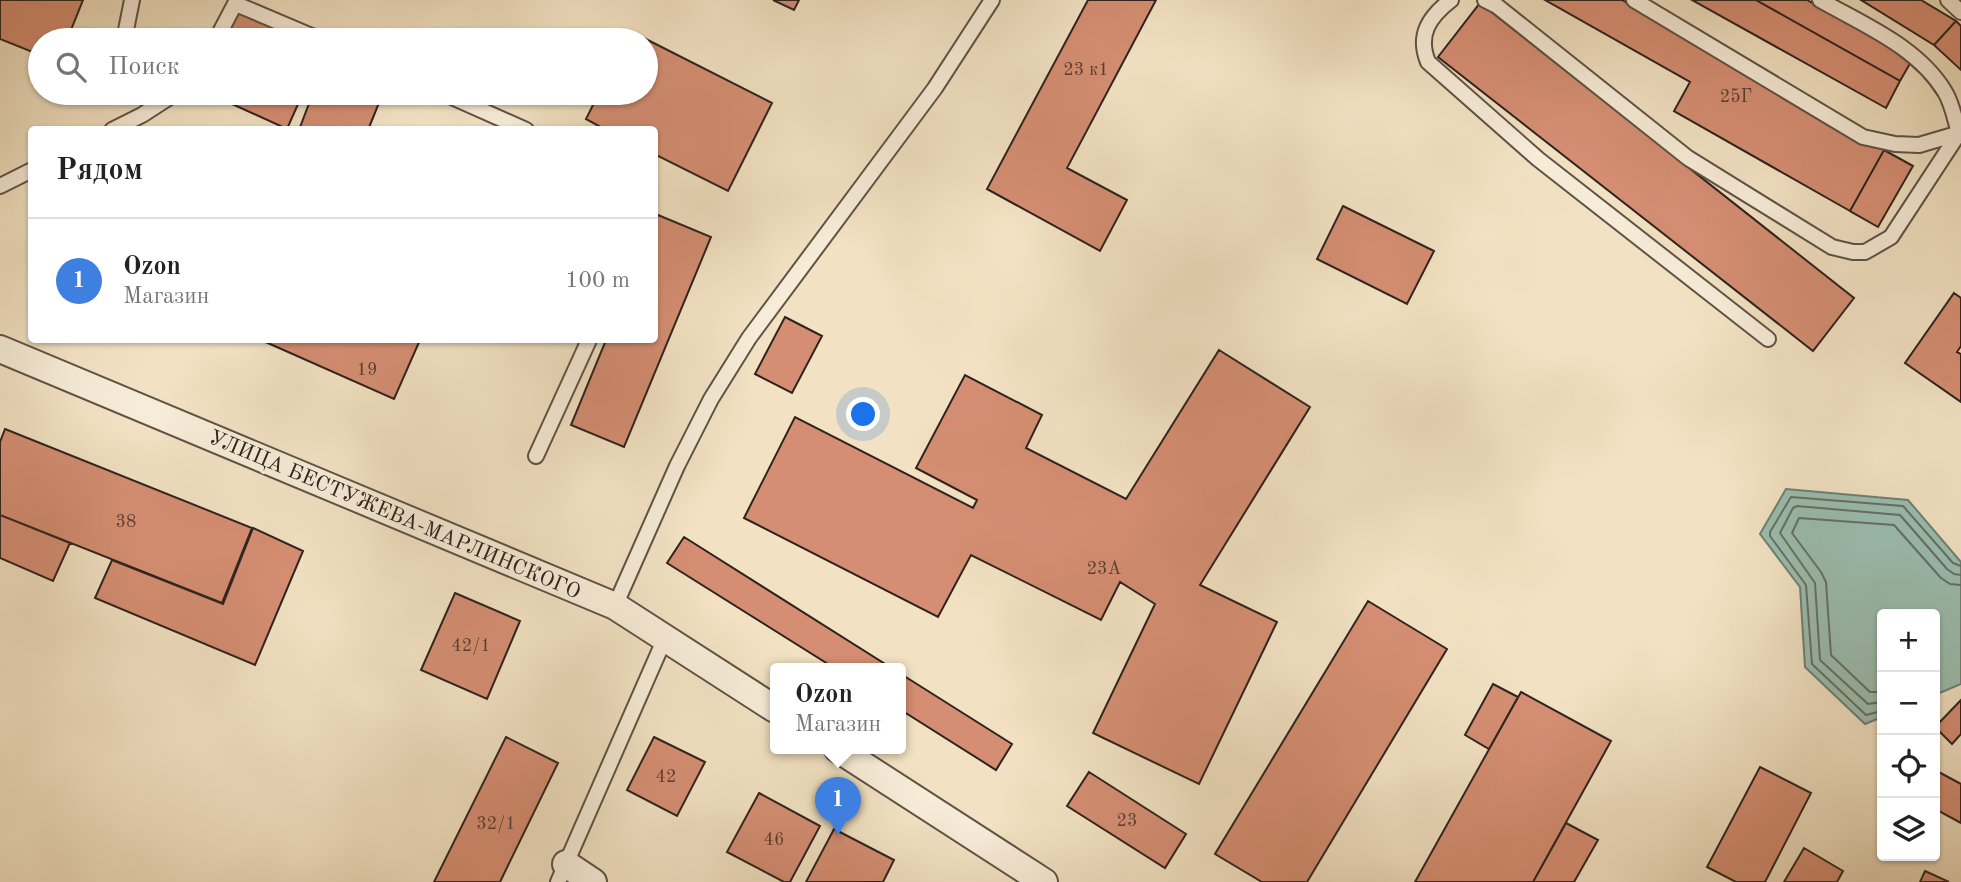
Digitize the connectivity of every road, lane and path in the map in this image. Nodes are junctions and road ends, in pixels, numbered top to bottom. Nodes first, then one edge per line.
1 (132, 0) edge
2 (992, 0) edge
3 (1451, 0) edge
4 (1485, 0) edge
5 (1634, 0) edge
6 (1821, 0) edge
7 (1948, 0) edge
8 (237, 2) edge
9 (1961, 12) edge
10 (126, 28) edge
11 (223, 28) edge
12 (294, 28) edge
13 (151, 105) edge
14 (158, 105) edge
15 (470, 105) edge
16 (153, 108) junction
17 (119, 126) edge
18 (517, 126) edge
19 (1960, 133) edge
20 (28, 172) edge
21 (0, 186) edge
22 (1768, 339) dead end
23 (588, 343) edge
24 (0, 349) edge
25 (536, 456) dead end
26 (615, 606) junction
27 (665, 638) junction
28 (770, 706) edge
29 (846, 754) edge
30 (562, 873) edge
31 (593, 882) edge
32 (1044, 882) edge

1 - 10 lane
2 - 26 lane
3 - 22 lane
4 - 19 lane
5 - 19 lane
6 - 19 lane
7 - 9 lane
8 - 11 lane
8 - 12 lane
13 - 16 lane
14 - 16 lane
15 - 18 lane
16 - 17 lane
20 - 21 lane
23 - 25 lane
24 - 26 street, УЛИЦА БЕСТУЖЕВА-МАРЛИНСКОГО
26 - 27 street, УЛИЦА БЕСТУЖЕВА-МАРЛИНСКОГО
27 - 28 street, УЛИЦА БЕСТУЖЕВА-МАРЛИНСКОГО
27 - 30 lane
29 - 32 street
30 - 31 street

